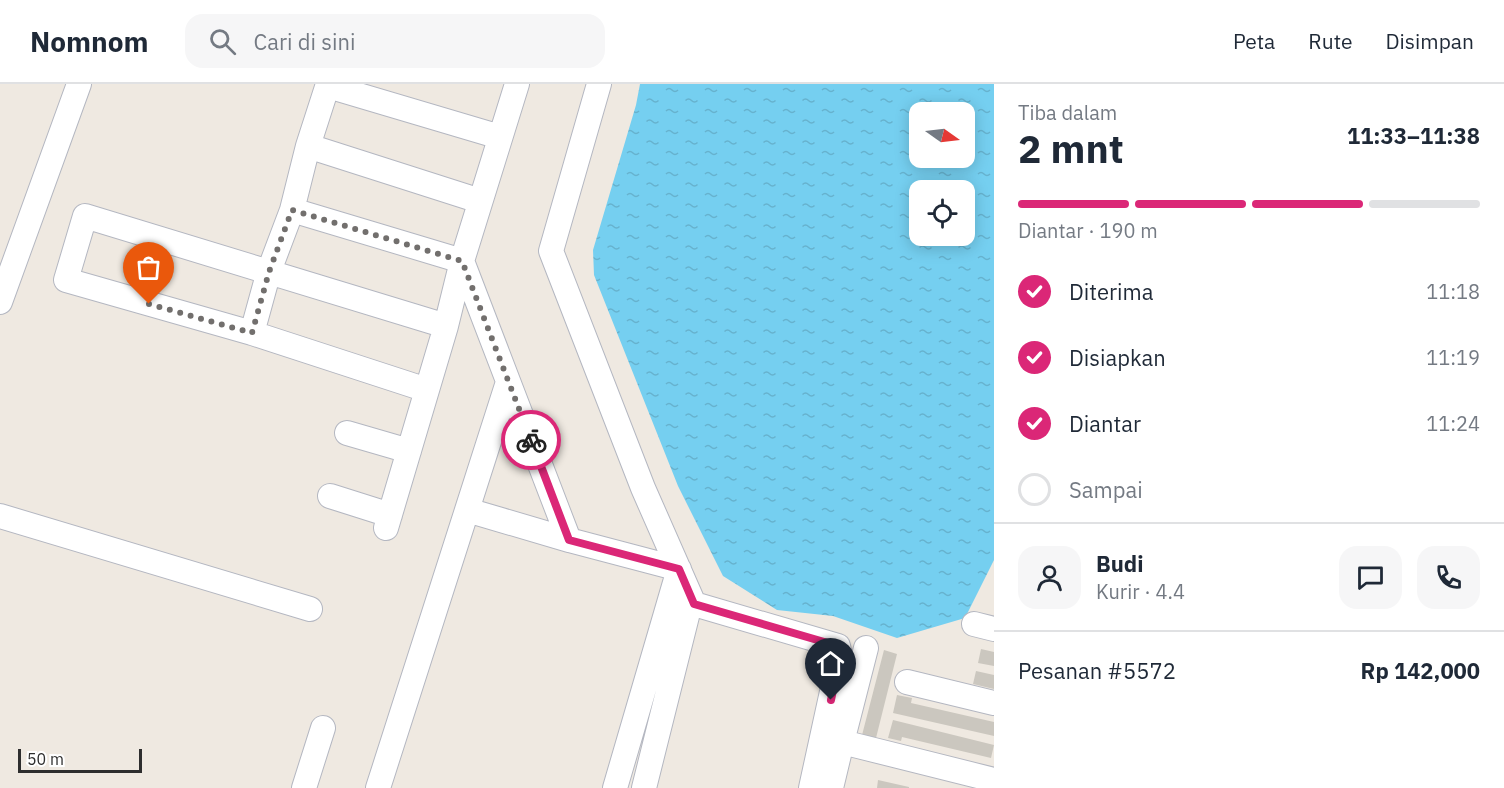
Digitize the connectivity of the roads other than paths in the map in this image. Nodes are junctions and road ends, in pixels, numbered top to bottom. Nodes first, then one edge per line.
1 (79, 84) edge
2 (517, 84) edge
3 (599, 84) edge
4 (328, 85) edge
5 (500, 137) junction
6 (308, 146) junction
7 (480, 201) junction
8 (292, 210) junction
9 (462, 261) junction
10 (269, 272) junction
11 (0, 302) edge
12 (446, 326) junction
13 (252, 333) junction
14 (508, 382) junction
15 (427, 390) junction
16 (347, 432) dead end
17 (409, 451) junction
18 (330, 496) dead end
19 (467, 510) junction
20 (0, 516) edge
21 (569, 540) junction
22 (679, 569) junction
23 (694, 604) junction
24 (310, 609) dead end
25 (866, 648) dead end
26 (907, 682) dead end
27 (994, 703) edge
28 (323, 728) dead end
29 (842, 742) junction
30 (994, 780) edge
31 (304, 788) edge
32 (378, 788) edge
33 (615, 788) edge
34 (644, 788) edge
35 (811, 788) edge
36 (831, 788) edge

1 - 11 street
2 - 5 street
3 - 22 street
4 - 5 street
4 - 6 street
5 - 7 street
6 - 7 street
6 - 8 street
7 - 9 street
8 - 9 street
8 - 10 street
9 - 12 street
9 - 14 street
10 - 12 street
10 - 13 street
10 - 13 street
12 - 15 street
13 - 15 street
14 - 19 street
14 - 21 street
15 - 17 street
16 - 17 street
17 - 18 street
19 - 21 street
19 - 32 street
20 - 24 street
21 - 22 street
22 - 23 street
22 - 33 street
23 - 34 street
23 - 35 street
25 - 29 street
26 - 27 street
28 - 31 street
29 - 30 street
29 - 36 street

